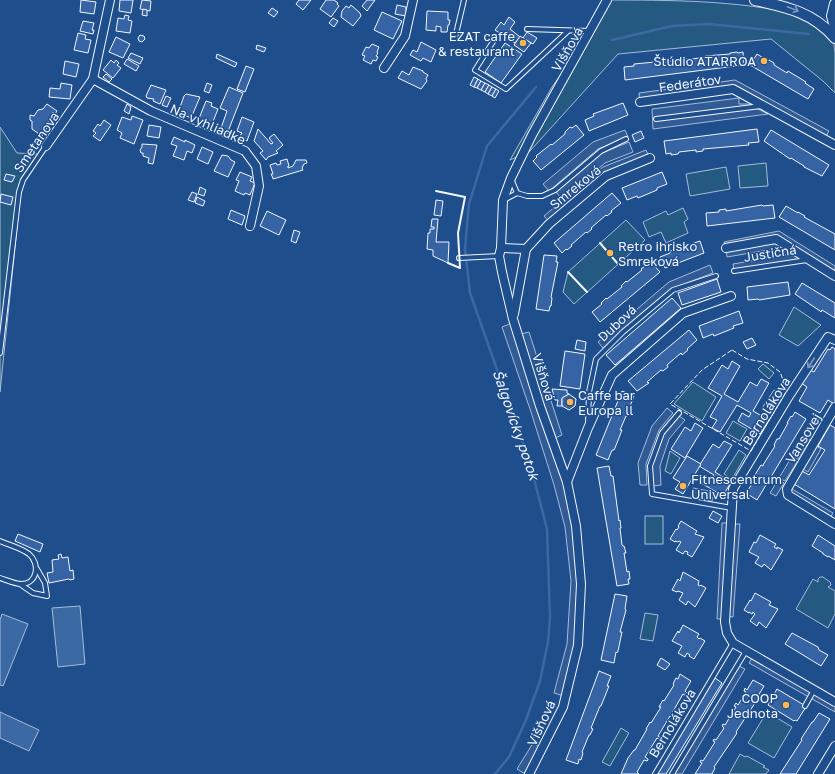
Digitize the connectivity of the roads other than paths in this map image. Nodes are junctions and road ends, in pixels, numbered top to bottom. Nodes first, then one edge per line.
1 (110, 0) edge
2 (413, 0) edge
3 (464, 0) edge
4 (607, 0) edge
5 (755, 0) edge
6 (835, 4) edge
7 (835, 27) edge
8 (527, 29) dead end
9 (568, 31) junction
10 (590, 32) junction
11 (496, 37) dead end
12 (455, 38) dead end
13 (835, 38) edge
14 (384, 68) dead end
15 (93, 79) junction
16 (640, 102) dead end
17 (764, 106) junction
18 (656, 119) dead end
19 (626, 140) dead end
20 (835, 145) edge
21 (46, 146) joint
22 (650, 158) dead end
23 (511, 178) junction
24 (517, 193) junction
25 (503, 200) junction
26 (250, 226) dead end
27 (726, 248) dead end
28 (526, 250) junction
29 (500, 252) junction
30 (459, 258) dead end
31 (809, 259) junction
32 (734, 271) dead end
33 (716, 276) dead end
34 (835, 276) edge
35 (731, 296) dead end
36 (513, 319) junction
37 (835, 340) edge
38 (0, 353) edge
39 (835, 407) edge
40 (679, 413) dead end
41 (588, 428) junction
42 (567, 482) junction
43 (732, 508) junction
44 (835, 524) edge
45 (0, 541) edge
46 (37, 569) junction
47 (0, 578) edge
48 (20, 584) junction
49 (733, 643) junction
50 (746, 650) junction
51 (814, 690) junction
52 (834, 700) edge
53 (805, 706) dead end
54 (835, 746) edge
55 (529, 774) edge
56 (655, 774) edge
57 (672, 774) edge
58 (818, 774) edge

1 - 15 street, Smetanova
2 - 14 street
3 - 12 lane
4 - 10 street, Višňová
5 -> 13 street
6 - 7 street
8 - 9 lane
9 - 10 lane
9 - 11 lane
10 - 23 street, Višňová
15 - 21 street, Smetanova
15 - 26 street, Na vyhliadke
16 - 17 street, Federátov
17 - 18 lane
17 - 20 street, Federátov
19 - 24 lane, Smreková
21 - 38 lane, Smetanova
22 - 28 street, Smreková
23 - 24 lane
23 - 25 street, Višňová
24 - 25 lane
25 - 29 street, Višňová
27 - 31 street, Justičná
28 - 29 street
28 - 36 street
29 - 30 lane
29 - 36 street, Višňová
31 - 32 lane, Justičná
31 - 34 street, Justičná
33 - 41 lane, Dubová
35 - 41 street, Dubová
36 - 42 street, Višňová
37 -> 43 street, Bernolákova
39 - 44 street, Vansovej
40 - 43 lane
41 - 42 street, Dubová
42 - 55 street, Višňová
43 - 49 street, Bernolákova
45 - 46 lane
46 - 48 lane
46 - 48 lane
47 - 48 lane
49 - 50 street
49 - 56 lane, Bernolákova
50 - 51 street
50 - 57 lane, Bernolákova
51 - 52 street
51 - 53 lane
54 - 58 street

